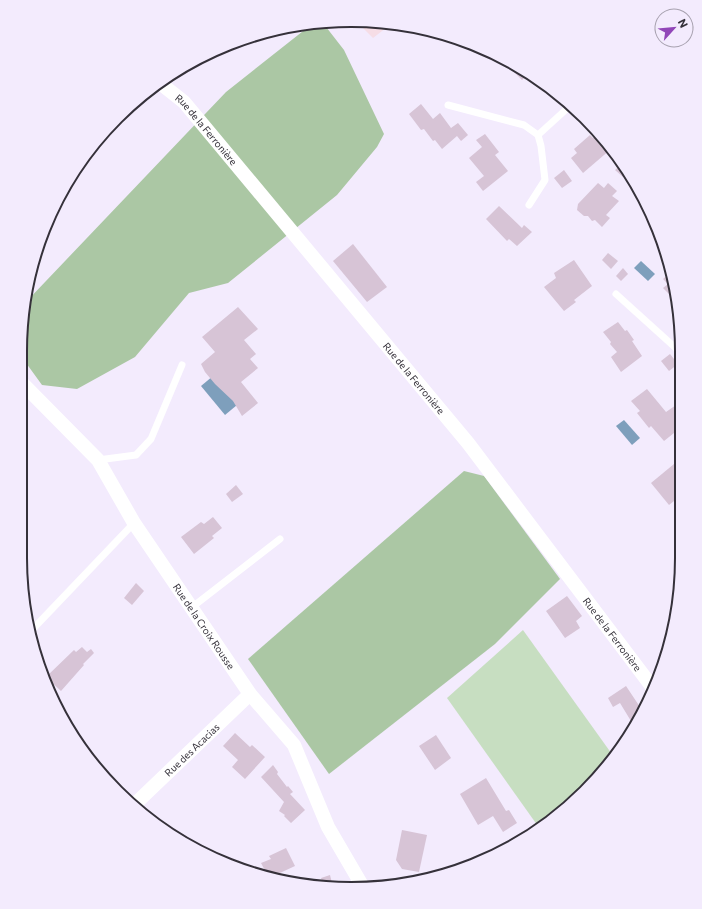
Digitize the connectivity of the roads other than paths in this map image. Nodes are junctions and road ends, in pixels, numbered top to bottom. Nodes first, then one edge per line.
1 (165, 87) edge
2 (448, 105) dead end
3 (567, 109) edge
4 (538, 135) junction
5 (530, 205) dead end
6 (616, 294) dead end
7 (675, 347) edge
8 (182, 365) dead end
9 (27, 389) edge
10 (98, 460) junction
11 (134, 524) junction
12 (280, 539) dead end
13 (191, 608) junction
14 (35, 627) edge
15 (649, 683) edge
16 (250, 694) junction
17 (137, 802) edge
18 (361, 882) edge

1 - 15 street, Rue de la Ferronière
2 - 4 lane
3 - 4 lane
4 - 5 lane
6 - 7 lane
8 - 10 lane
9 - 10 street, Rue de la Croix Rousse
10 - 11 street, Rue de la Croix Rousse
11 - 13 street, Rue de la Croix Rousse
11 - 14 lane
12 - 13 lane
13 - 16 street, Rue de la Croix Rousse
16 - 17 street, Rue des Acacias
16 - 18 street, Rue de la Croix Rousse

